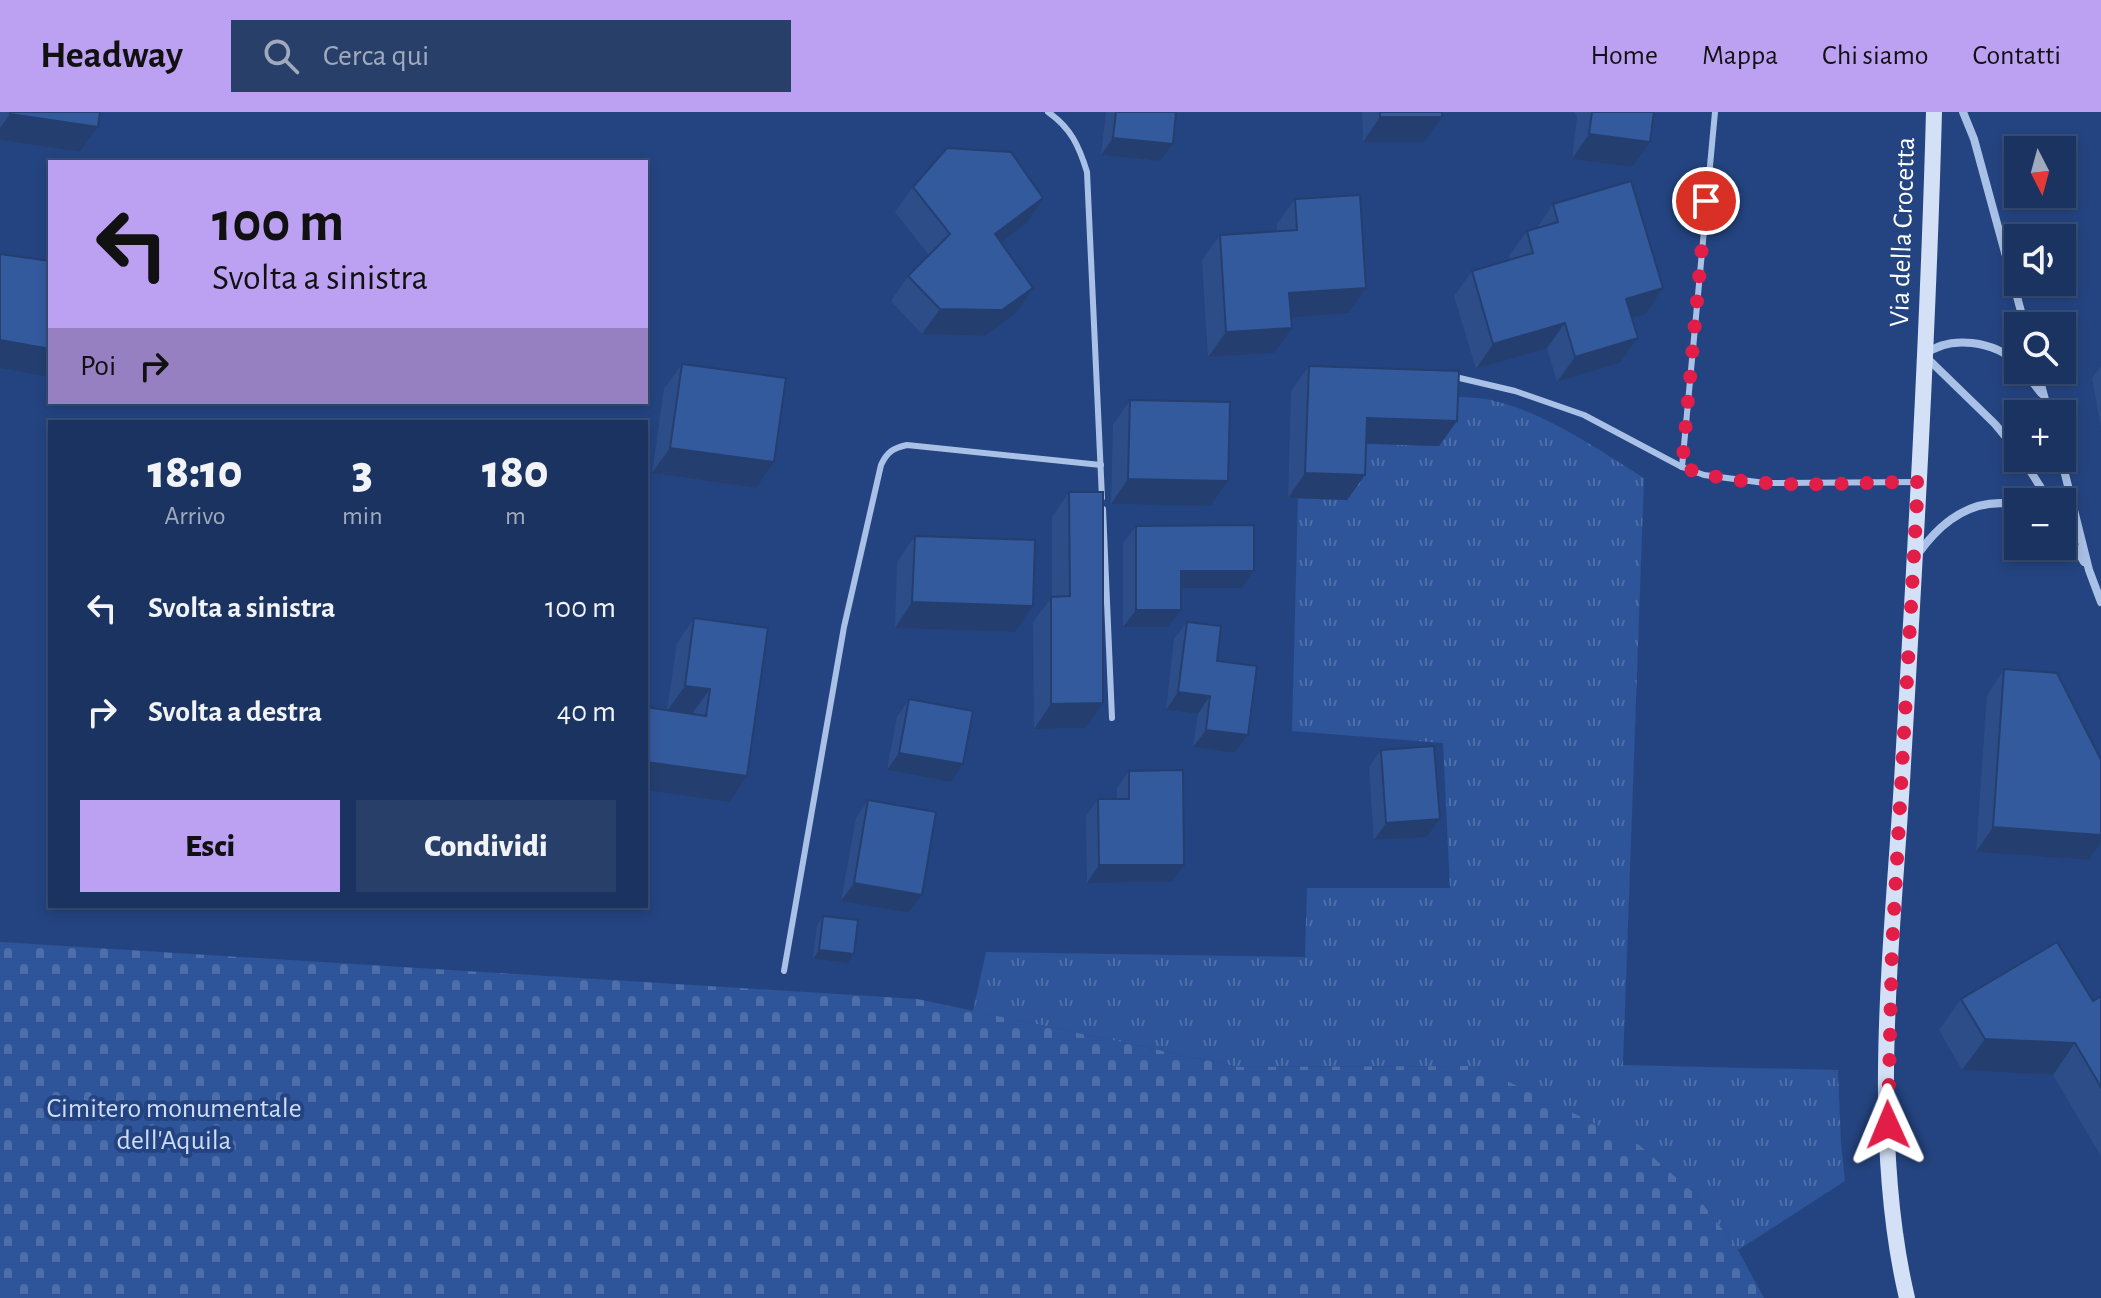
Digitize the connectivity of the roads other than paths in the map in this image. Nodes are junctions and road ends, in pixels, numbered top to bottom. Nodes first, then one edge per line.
1 (1048, 112) edge
2 (1715, 112) edge
3 (1934, 112) edge
4 (1963, 112) edge
5 (2021, 312) edge
6 (1924, 355) junction
7 (2004, 355) edge
8 (1450, 375) edge
9 (2004, 435) edge
10 (1101, 465) junction
11 (1682, 467) junction
12 (2064, 472) edge
13 (1918, 482) junction
14 (2004, 504) edge
15 (2076, 549) edge
16 (1915, 558) junction
17 (2089, 570) junction
18 (2101, 602) edge
19 (1112, 718) dead end
20 (784, 971) dead end
21 (1907, 1298) edge

1 - 10 lane
2 - 11 lane
3 - 6 main road, Via della Crocetta
4 - 5 street
6 - 7 street, Via della Crocetta
6 - 9 street, Via della Crocetta
6 - 13 main road
8 - 11 lane
10 - 19 lane
10 - 20 lane
11 - 13 lane
12 - 17 street
13 - 16 main road
14 - 16 street
15 - 17 street
16 - 21 main road
17 - 18 street

